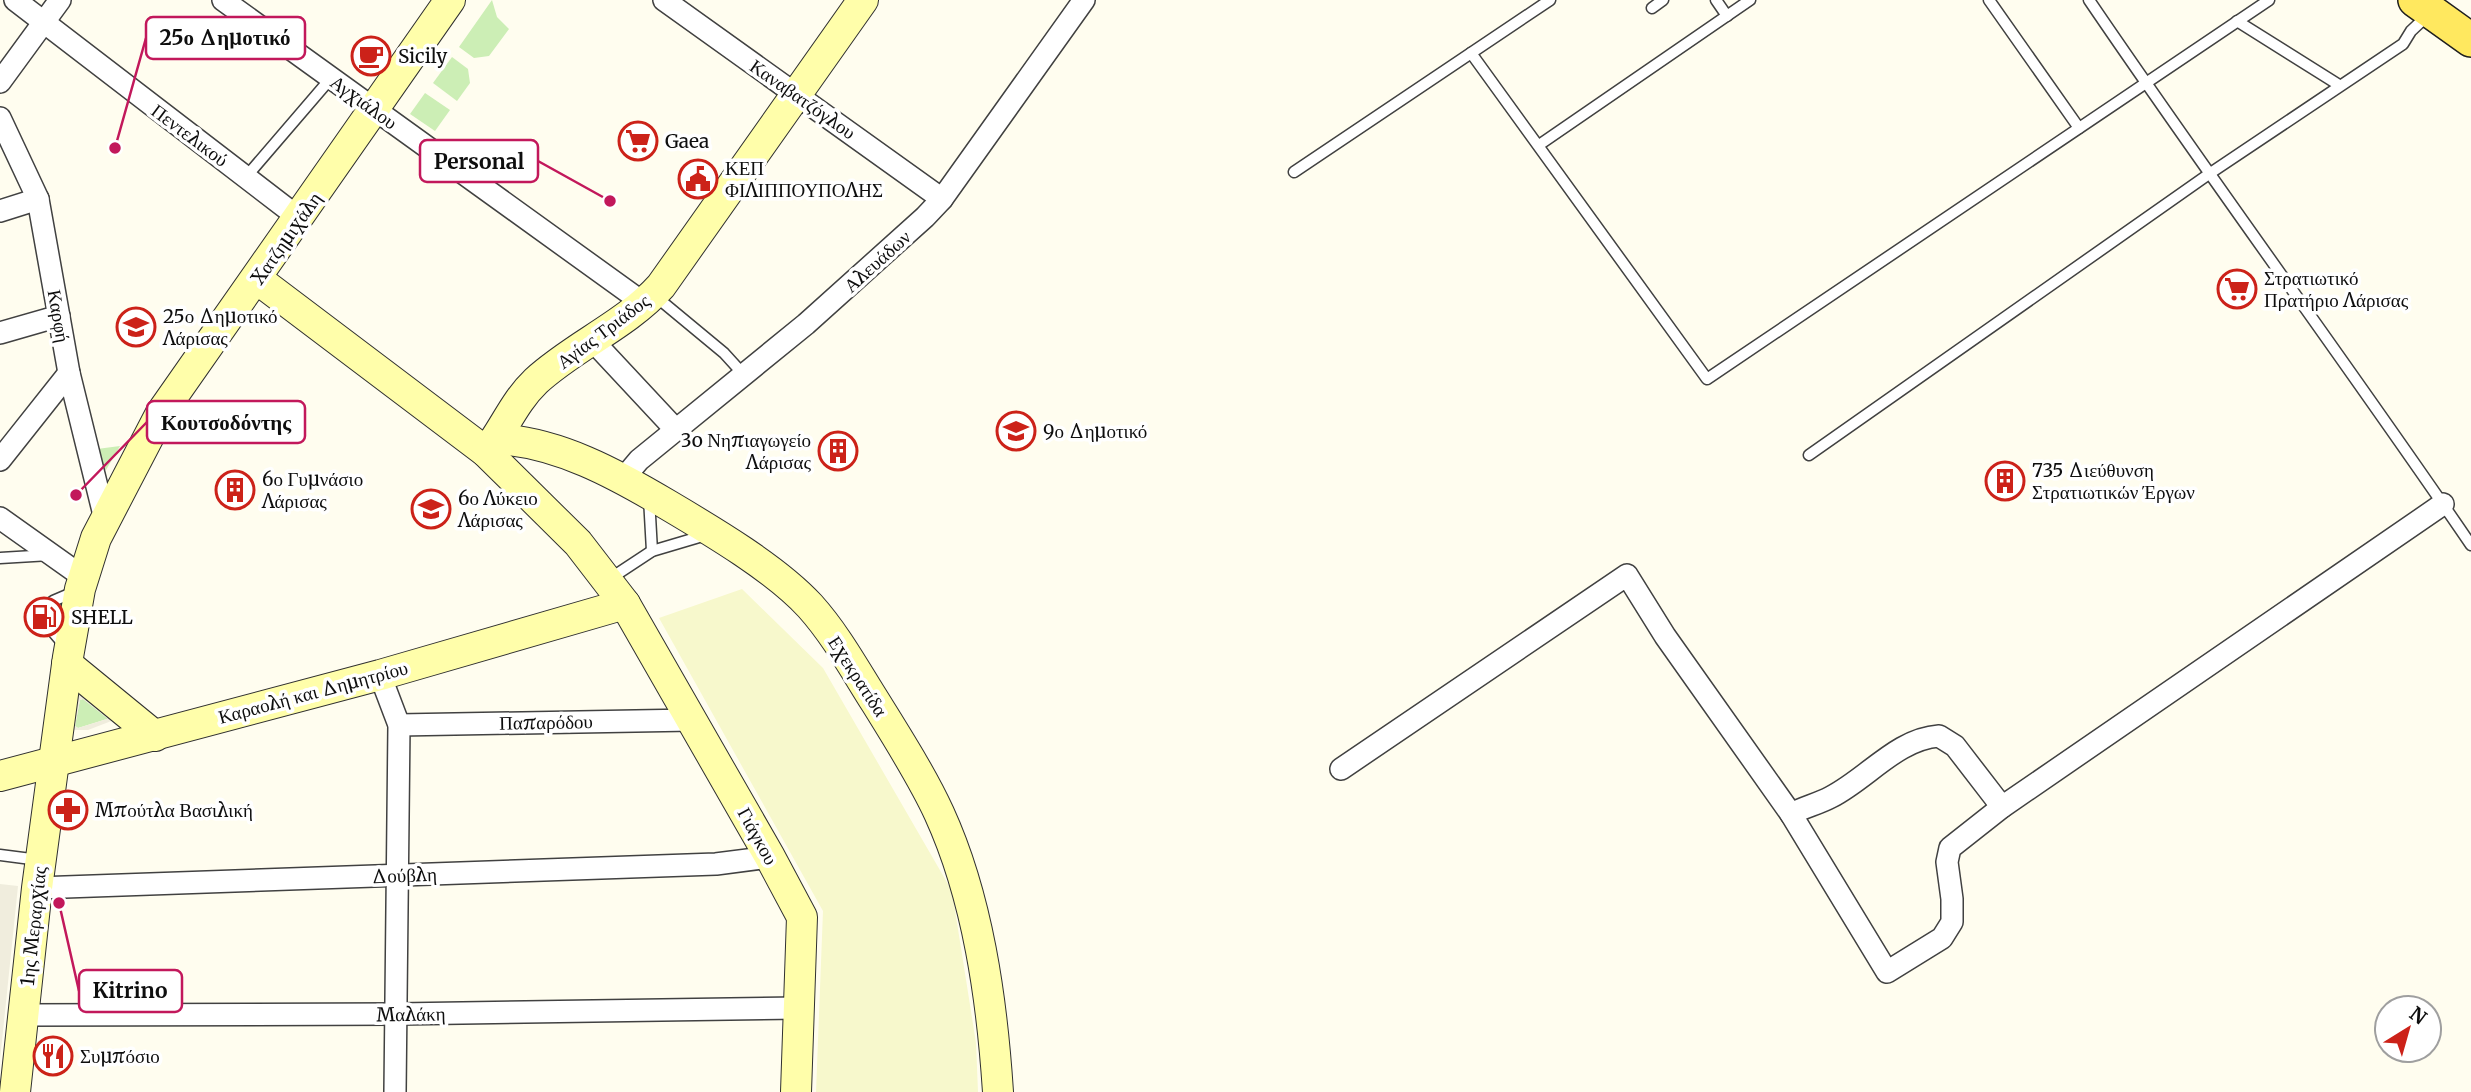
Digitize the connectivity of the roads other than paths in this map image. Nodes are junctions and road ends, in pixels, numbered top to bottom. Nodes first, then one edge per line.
1 (15, 0) edge
2 (60, 0) edge
3 (223, 0) edge
4 (450, 0) edge
5 (664, 0) edge
6 (863, 0) edge
7 (1084, 0) edge
8 (1550, 0) edge
9 (1663, 0) edge
10 (1716, 0) edge
11 (1750, 0) edge
12 (1989, 0) edge
13 (2089, 0) edge
14 (2269, 0) edge
15 (2423, 6) edge
16 (1652, 8) dead end
17 (1727, 16) junction
18 (2237, 21) junction
19 (44, 23) junction
20 (2471, 40) edge
21 (1472, 52) junction
22 (331, 78) junction
23 (0, 82) edge
24 (2145, 82) junction
25 (2339, 85) junction
26 (796, 94) junction
27 (374, 109) junction
28 (0, 118) edge
29 (2079, 128) junction
30 (1539, 145) junction
31 (1294, 172) dead end
32 (2209, 174) junction
33 (246, 177) junction
34 (38, 199) junction
35 (942, 199) junction
36 (0, 211) edge
37 (299, 218) junction
38 (257, 279) junction
39 (647, 298) junction
40 (59, 316) junction
41 (0, 333) edge
42 (592, 340) junction
43 (69, 373) junction
44 (744, 375) junction
45 (676, 430) junction
46 (491, 446) junction
47 (1809, 455) dead end
48 (0, 460) edge
49 (623, 479) junction
50 (649, 493) junction
51 (2443, 504) junction
52 (0, 518) edge
53 (105, 519) junction
54 (714, 533) junction
55 (2471, 545) edge
56 (652, 551) junction
57 (51, 555) junction
58 (0, 558) edge
59 (81, 583) junction
60 (616, 592) junction
61 (68, 657) junction
62 (380, 674) junction
63 (692, 720) junction
64 (399, 725) junction
65 (155, 736) junction
66 (55, 761) junction
67 (1341, 769) dead end
68 (0, 776) edge
69 (2002, 807) junction
70 (1791, 814) junction
71 (0, 855) edge
72 (770, 857) junction
73 (39, 874) junction
74 (398, 875) junction
75 (799, 1008) junction
76 (398, 1014) junction
77 (23, 1015) junction
78 (15, 1092) edge
79 (395, 1092) edge
80 (796, 1092) edge
81 (998, 1092) edge

1 - 19 street, Πεντελικού
2 - 19 street
3 - 22 street, Αγχιάλου
4 - 27 street, Χατζημιχάλη
5 - 26 street, Καναβατζόγλου
6 - 26 street, Αγίας Τριάδος
7 - 35 street, Αλευάδων
8 - 21 lane
9 - 16 lane
10 - 17 lane
11 - 17 lane
12 - 29 lane
13 - 24 lane
14 - 18 lane
15 - 20 main road
15 - 25 lane
17 - 30 lane
18 - 24 lane
18 - 25 lane
19 - 23 street
19 - 33 street, Πεντελικού
21 - 30 lane
21 - 31 lane
22 - 27 street, Αγχιάλου
22 - 33 lane
24 - 29 lane
24 - 32 lane
25 - 32 lane
26 - 35 street, Καναβατζόγλου
26 - 39 street, Αγίας Τριάδος
27 - 37 street, Χατζημιχάλη
27 - 39 street, Αγχιάλου
28 - 34 street, Καρφή
29 - 30 lane
32 - 47 lane
32 - 51 lane
33 - 37 street, Πεντελικού
34 - 36 street
34 - 40 street, Καρφή
35 - 44 street, Αλευάδων
37 - 38 street, Χατζημιχάλη
38 - 46 street, Γιάγκου
38 - 53 street, Χατζημιχάλη
39 - 42 street, Αγίας Τριάδος
39 - 44 lane
40 - 41 street
40 - 43 street, Καρφή
42 - 45 street
42 - 46 street, Αγίας Τριάδος
43 - 48 street
43 - 53 street, Καρφή
44 - 45 street, Αλευάδων
45 - 49 street, Αλευάδων
46 - 49 street, Εχεκρατίδα
46 - 60 street, Γιάγκου
49 - 50 street, Εχεκρατίδα
50 - 54 street, Εχεκρατίδα
50 - 56 lane
51 - 55 lane
51 - 69 street
52 - 57 street
53 - 59 street, Χατζημιχάλη
54 - 56 lane
54 - 81 street, Εχεκρατίδα
56 - 60 lane
57 - 58 lane
57 - 59 street
59 - 61 street, Χατζημιχάλη
60 - 62 street, Καραολή και Δημητρίου
60 - 63 street, Γιάγκου
61 - 65 street
61 - 66 street, Χατζημιχάλη
62 - 64 street
62 - 65 street, Καραολή και Δημητρίου
63 - 64 street, Παπαρόδου
63 - 72 street, Γιάγκου
64 - 74 street
65 - 66 street, Καραολή και Δημητρίου
66 - 68 street, Καραολή και Δημητρίου
66 - 73 street, 1ης Μεραρχίας
67 - 70 street
69 - 70 street
69 - 70 street
71 - 73 lane
72 - 74 street, Δούβλη
72 - 75 street, Γιάγκου
73 - 74 street, Δούβλη
73 - 77 street, 1ης Μεραρχίας
74 - 76 street
75 - 76 street, Μαλάκη
75 - 80 street, Γιάγκου
76 - 77 street, Μαλάκη
76 - 79 street
77 - 78 street, 1ης Μεραρχίας

